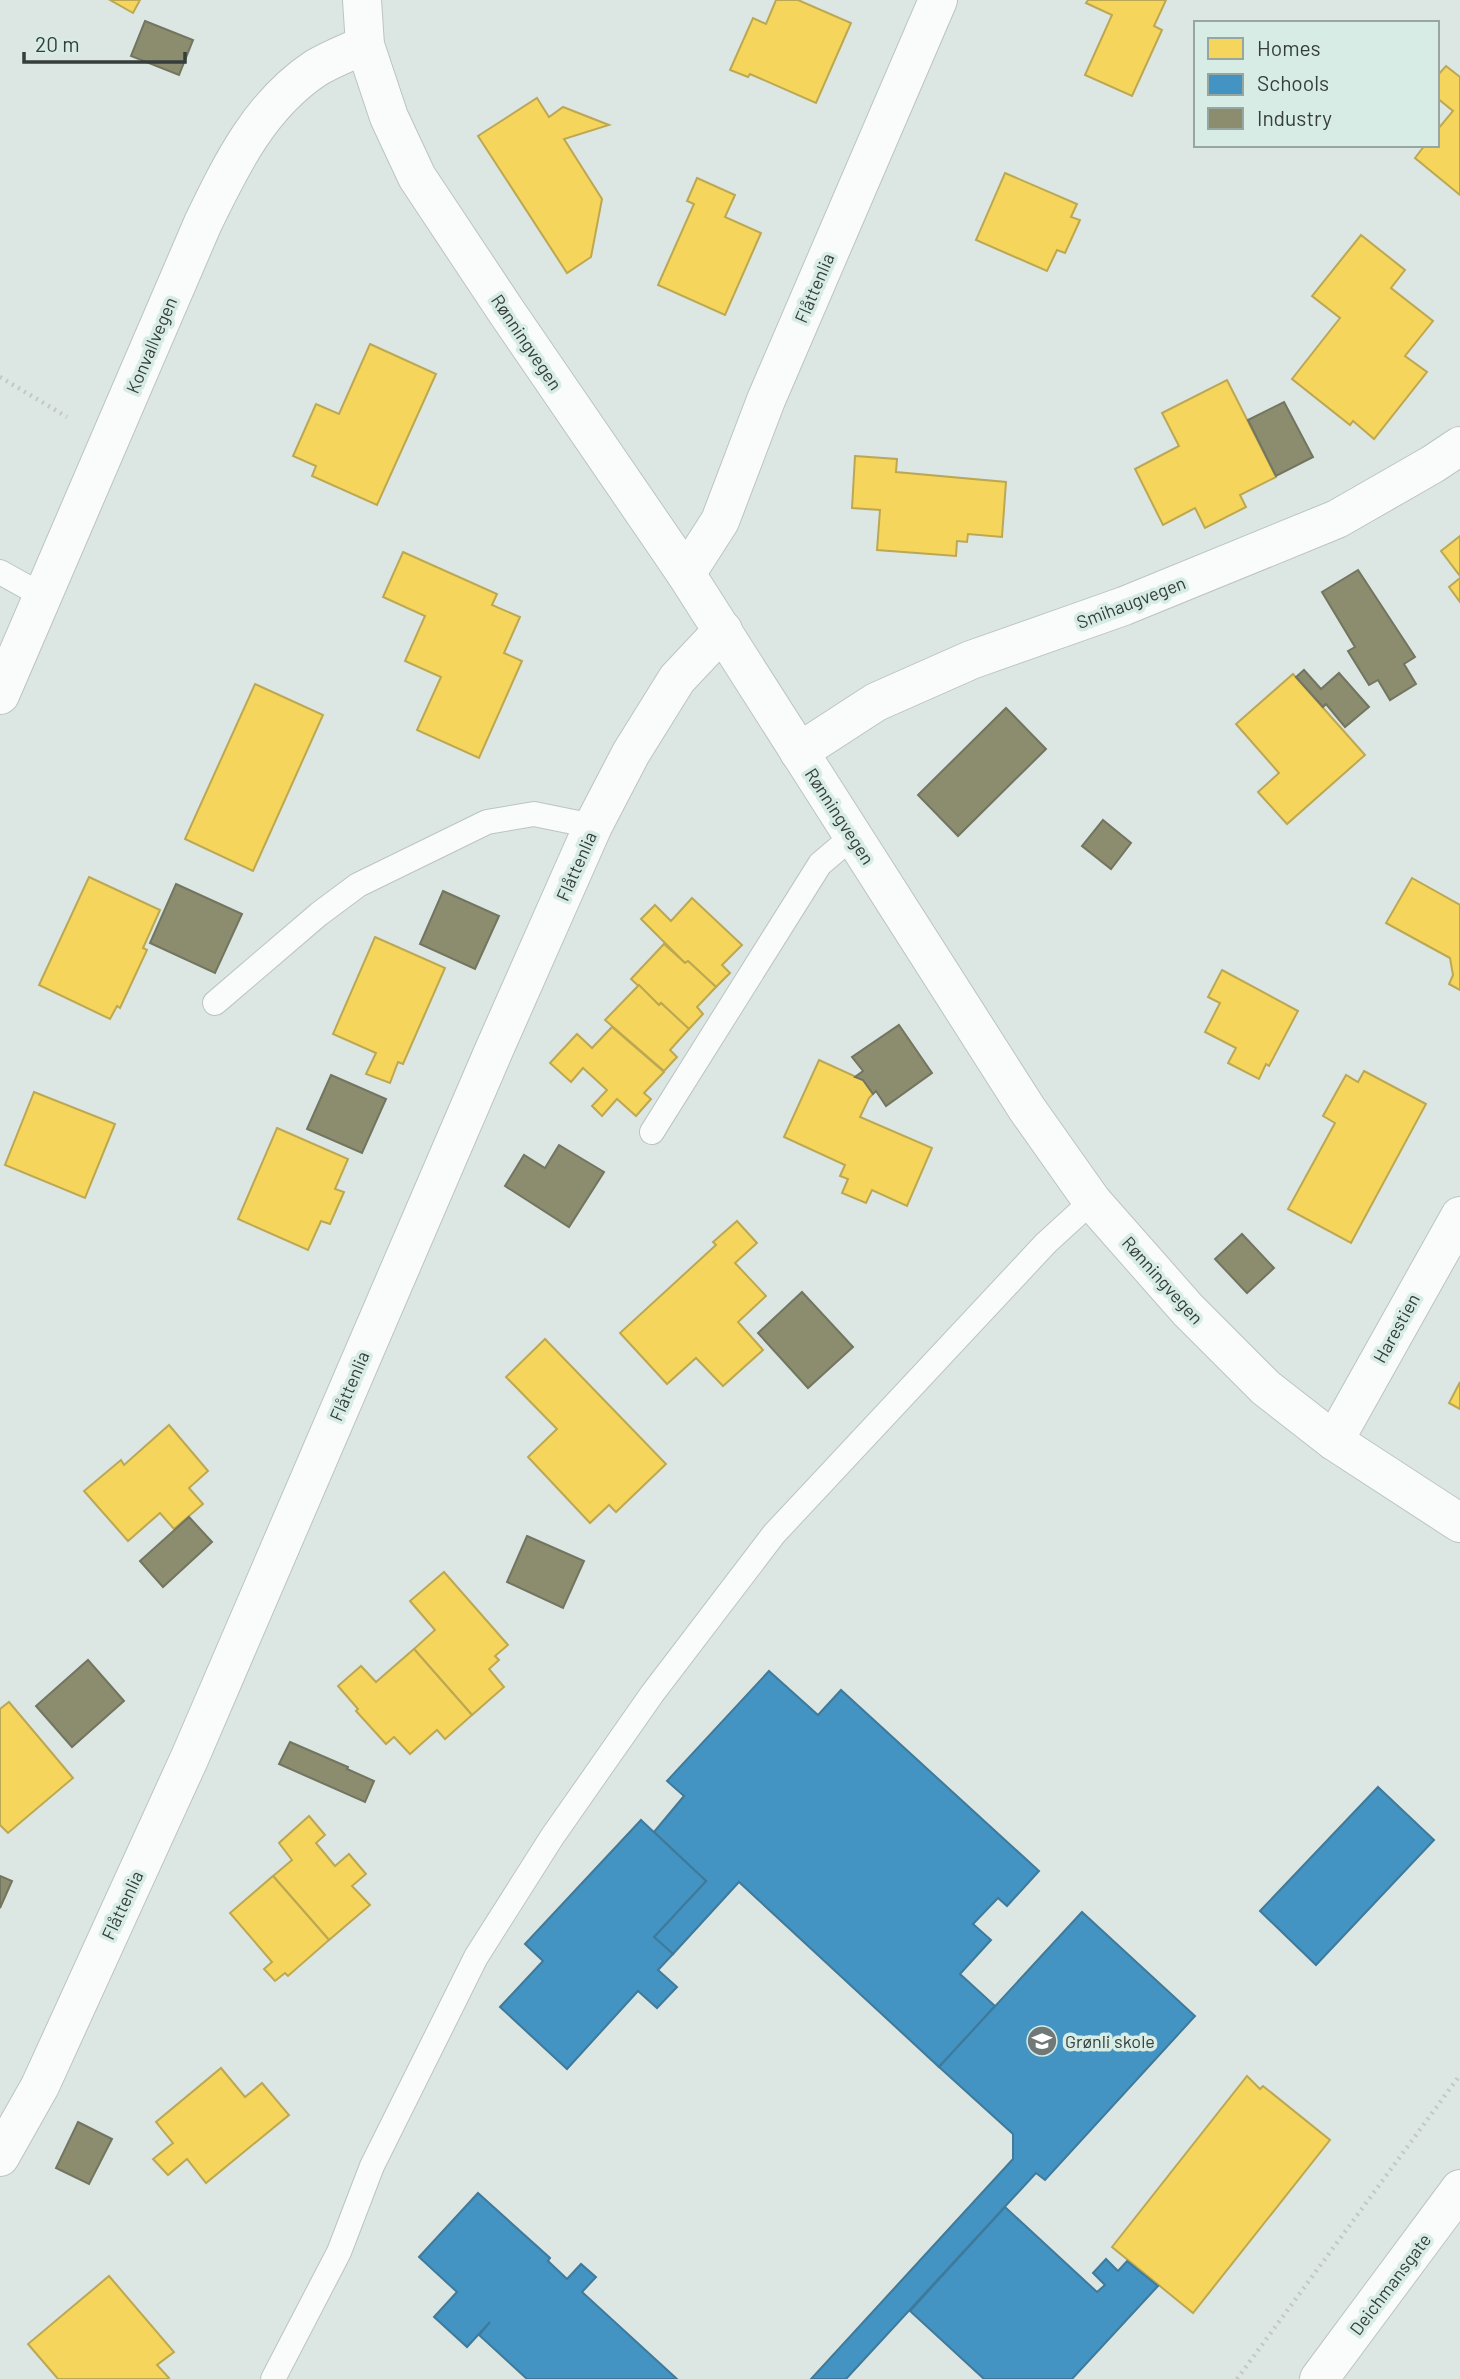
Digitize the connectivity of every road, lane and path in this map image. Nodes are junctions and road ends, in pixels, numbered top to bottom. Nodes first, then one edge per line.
1 (362, 0) edge
2 (938, 0) edge
3 (365, 45) junction
4 (0, 377) edge
5 (110, 442) junction
6 (1460, 446) edge
7 (0, 572) edge
8 (686, 574) junction
9 (43, 596) junction
10 (723, 630) junction
11 (0, 695) edge
12 (799, 752) junction
13 (593, 827) junction
14 (853, 836) junction
15 (215, 1003) dead end
16 (652, 1132) dead end
17 (1092, 1201) junction
18 (1460, 1216) edge
19 (1334, 1441) junction
20 (1460, 1523) edge
21 (1460, 2075) edge
22 (0, 2157) edge
23 (1460, 2189) edge
24 (273, 2379) edge
25 (1237, 2379) edge
26 (1320, 2379) edge

1 - 3 street, Rønningvegen
2 - 8 street, Flåttenlia
3 - 5 street, Konvallvegen
3 - 8 street, Rønningvegen
4 - 5 path
5 - 9 street, Konvallvegen
6 - 12 street, Smihaugvegen
7 - 9 lane
8 - 10 street, Rønningvegen
9 - 11 street, Konvallvegen
10 - 12 street, Rønningvegen
10 - 13 street, Flåttenlia
12 - 14 street, Rønningvegen
13 - 15 lane
13 - 22 street, Flåttenlia
14 - 16 lane
14 - 17 street, Rønningvegen
17 - 19 street, Rønningvegen
17 - 24 lane
18 - 19 street, Harestien
19 - 20 street, Rønningvegen
21 - 25 path
23 - 26 street, Deichmansgate

